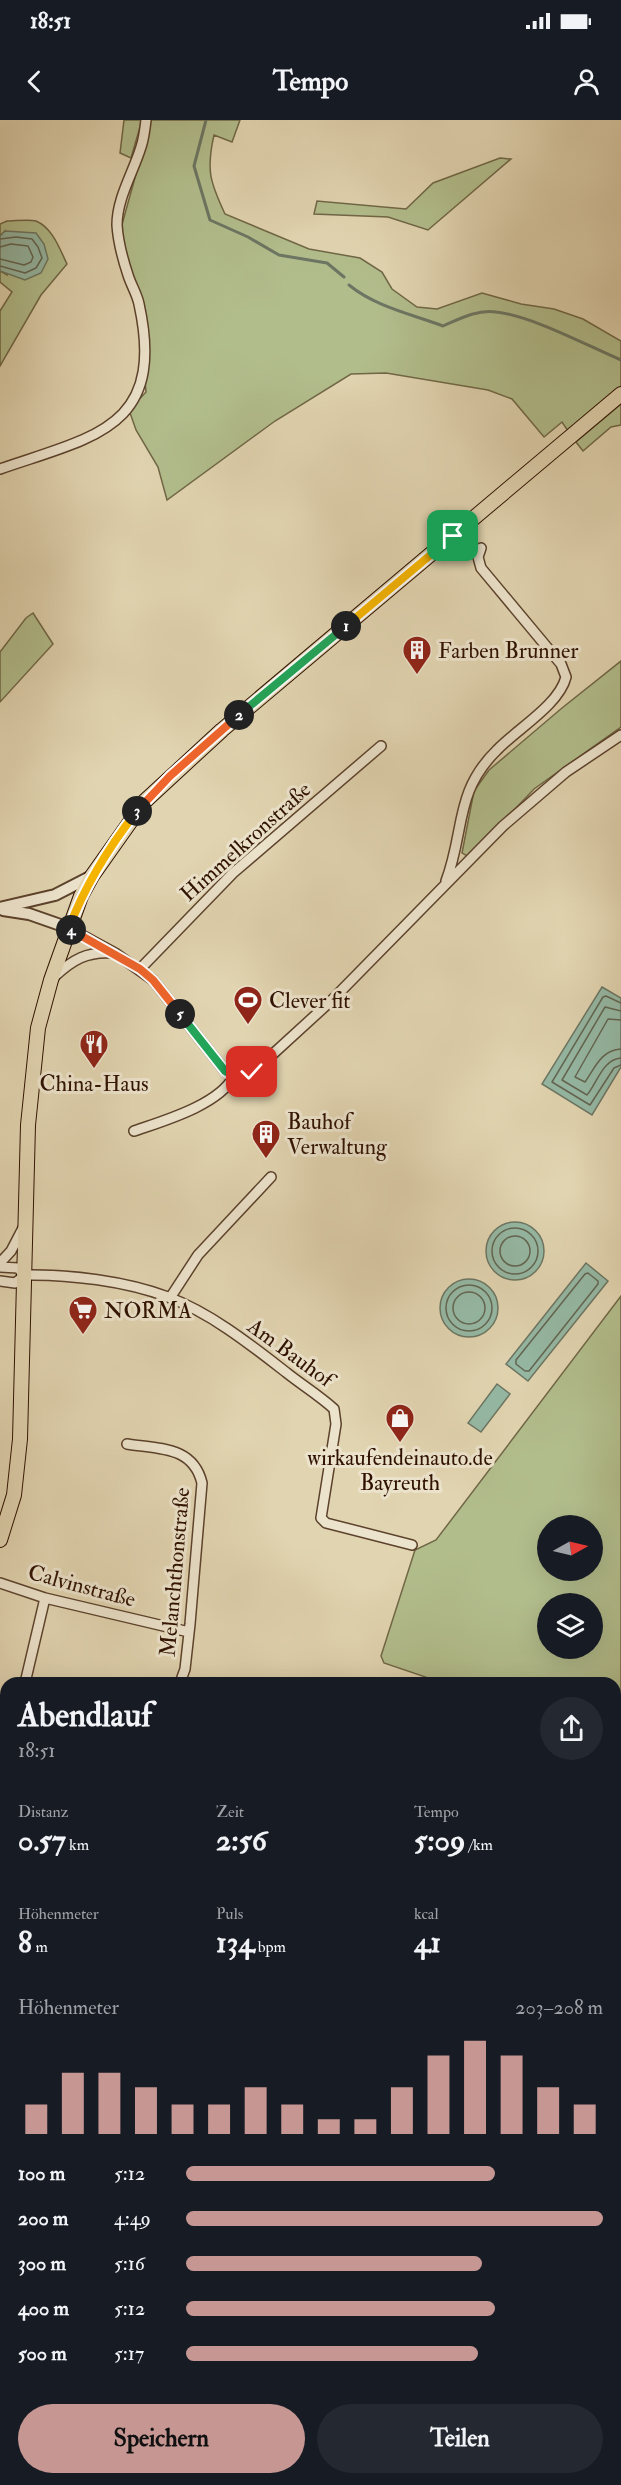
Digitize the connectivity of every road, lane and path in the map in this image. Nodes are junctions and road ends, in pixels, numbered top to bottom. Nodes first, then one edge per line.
1 (146, 120) edge
2 (621, 394) edge
3 (0, 469) edge
4 (481, 548) dead end
5 (621, 735) edge
6 (381, 746) dead end
7 (92, 876) junction
8 (445, 883) junction
9 (0, 909) edge
10 (69, 928) junction
11 (115, 953) junction
12 (140, 969) junction
13 (51, 980) junction
14 (234, 1076) junction
15 (134, 1131) dead end
16 (271, 1177) dead end
17 (25, 1224) junction
18 (0, 1265) edge
19 (24, 1275) junction
20 (0, 1281) edge
21 (170, 1298) junction
22 (128, 1444) dead end
23 (0, 1540) edge
24 (412, 1545) dead end
25 (0, 1583) edge
26 (45, 1598) junction
27 (189, 1632) junction
28 (27, 1677) edge
29 (182, 1677) edge

1 - 3 street
2 - 7 main road
4 - 8 street
5 - 8 street
6 - 12 street, Himmelkronstraße
7 - 9 street
7 - 10 main road
8 - 14 street
9 - 10 street
10 - 11 street
10 - 13 main road
11 - 12 street
11 - 13 street
12 - 14 street
13 - 17 main road
14 - 15 street
16 - 21 street
17 - 18 street
17 - 19 main road
18 - 19 street
19 - 20 street
19 - 21 street, Am Bauhof
19 - 23 main road
21 - 24 street, Am Bauhof
22 - 27 street, Melanchthonstraße
25 - 26 street, Calvinstraße
26 - 27 street, Calvinstraße
26 - 28 street
27 - 29 street, Melanchthonstraße

